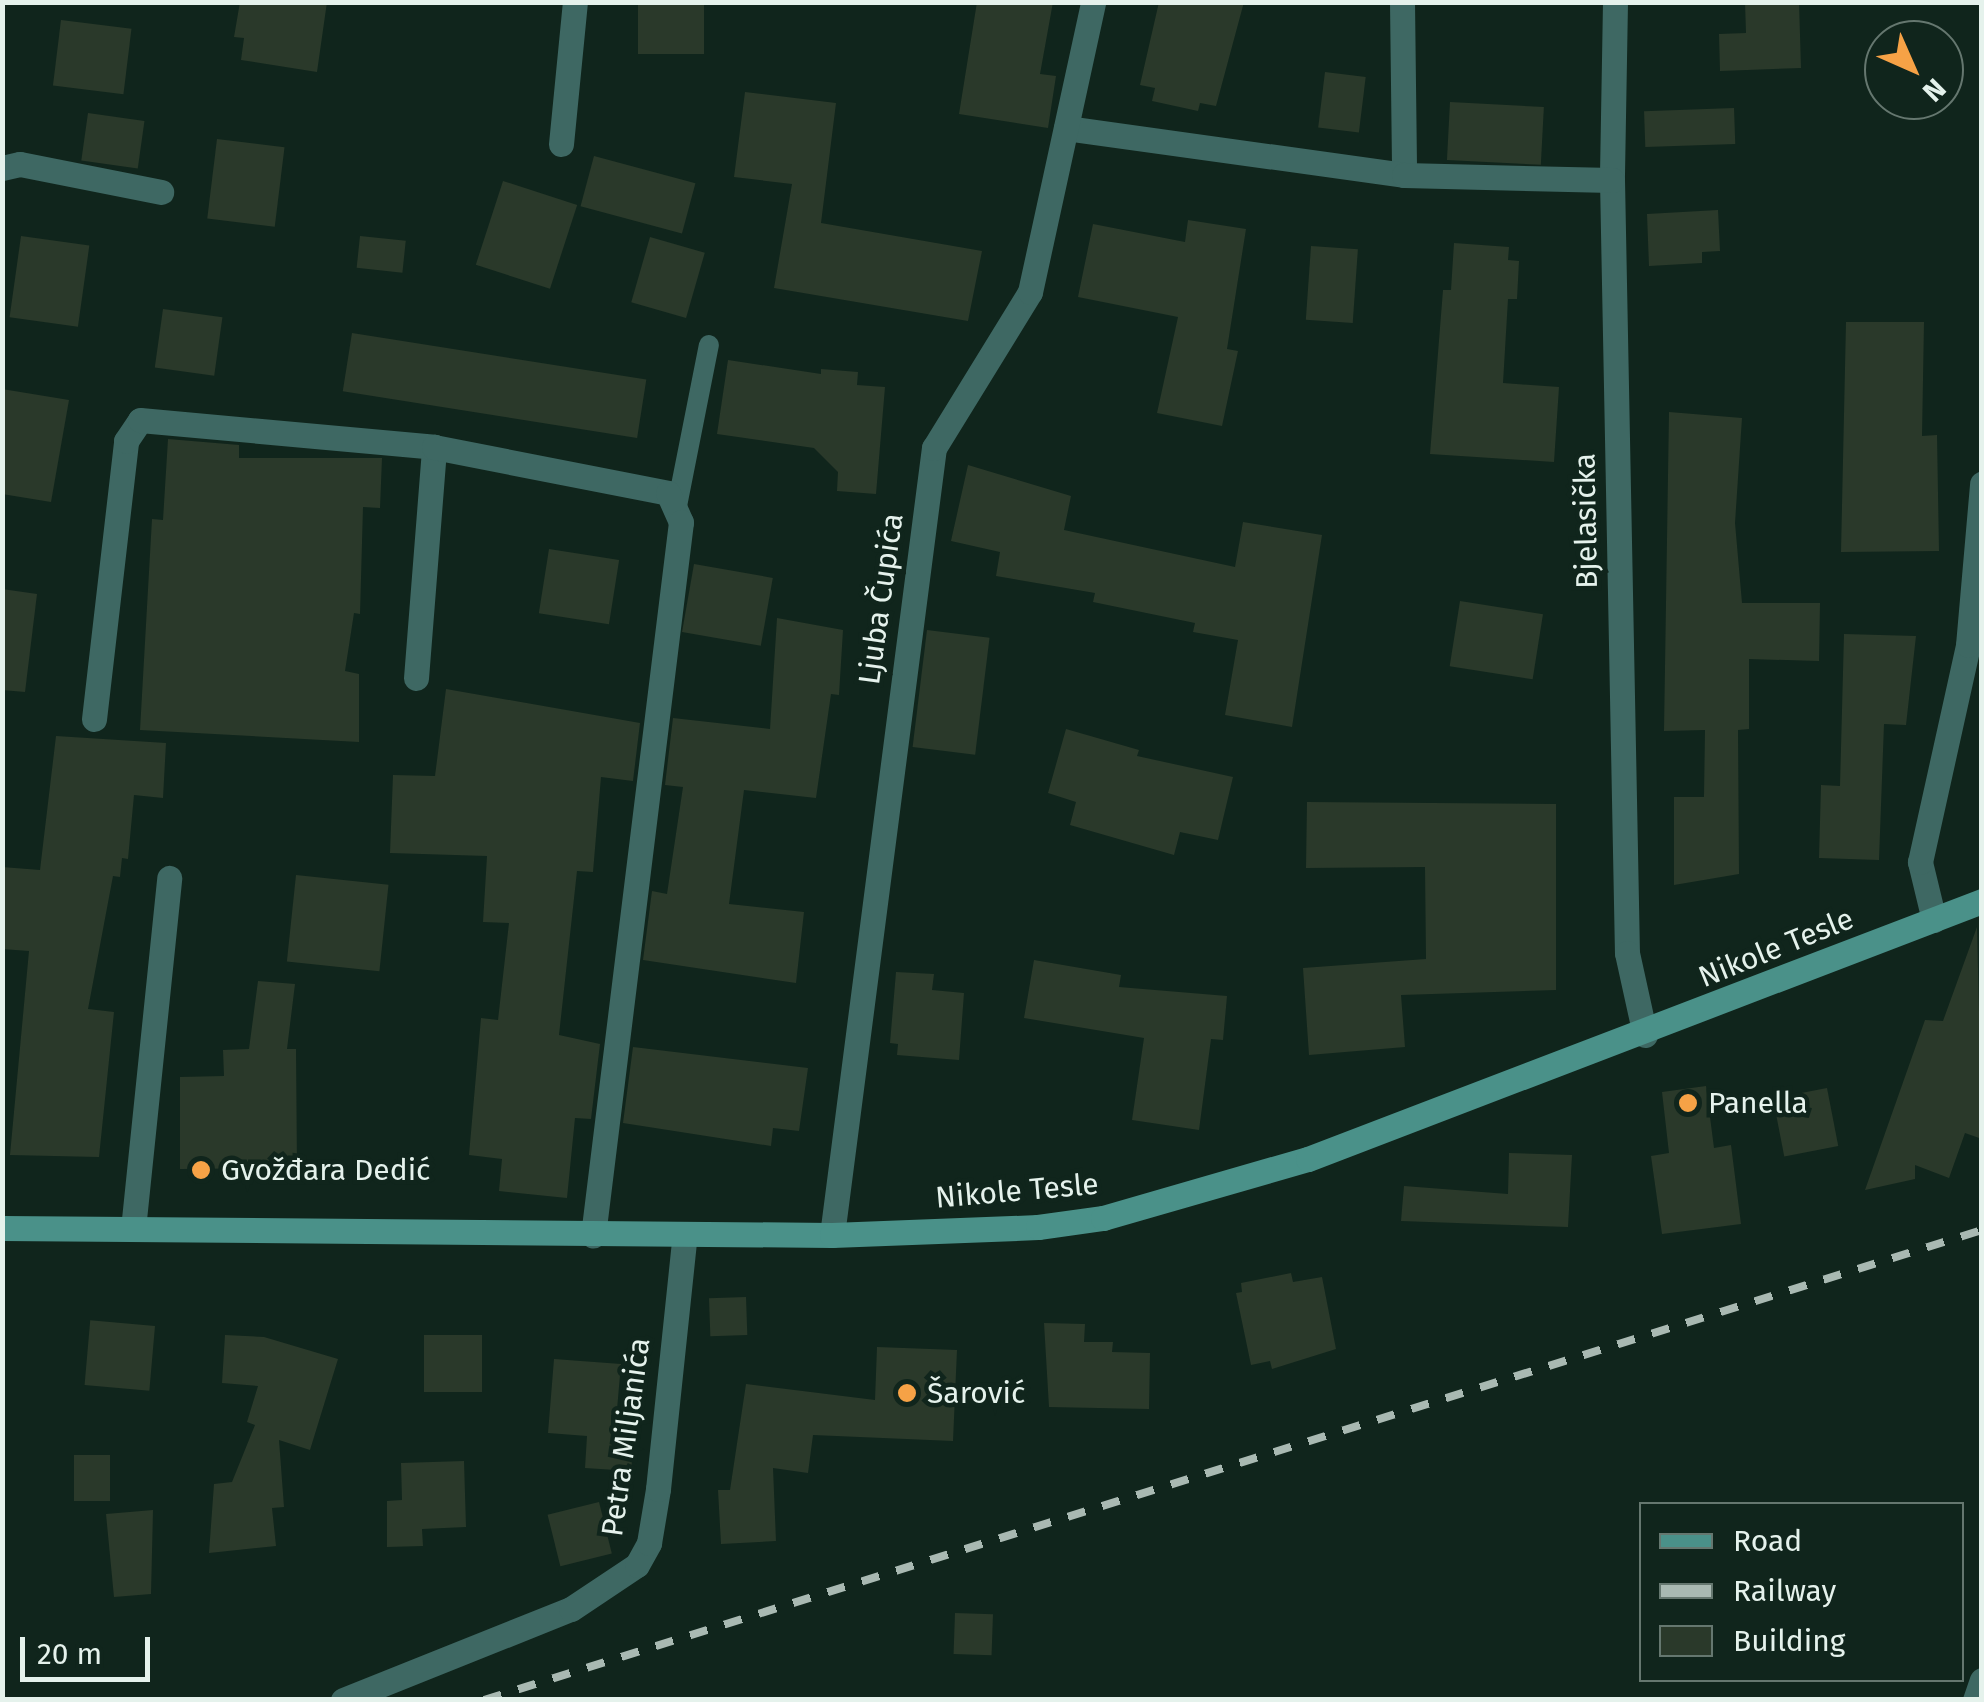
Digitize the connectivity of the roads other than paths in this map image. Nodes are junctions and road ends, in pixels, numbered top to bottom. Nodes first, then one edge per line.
1 (575, 2) edge
2 (1094, 2) edge
3 (1402, 2) edge
4 (1615, 2) edge
5 (1066, 128) junction
6 (561, 144) dead end
7 (2, 168) edge
8 (1404, 176) junction
9 (1612, 180) junction
10 (161, 192) dead end
11 (709, 345) dead end
12 (434, 447) junction
13 (1982, 484) edge
14 (677, 506) junction
15 (416, 678) dead end
16 (94, 719) dead end
17 (170, 878) dead end
18 (1982, 901) edge
19 (1934, 920) junction
20 (1644, 1035) junction
21 (2, 1228) edge
22 (133, 1229) junction
23 (685, 1234) junction
24 (832, 1234) junction
25 (593, 1236) junction
26 (1982, 1680) edge
27 (344, 1700) edge
28 (1974, 1700) edge

1 - 6 street
2 - 5 street, Ljuba Čupića
3 - 8 street
4 - 9 street, Bjelasička
5 - 8 street
5 - 24 street, Ljuba Čupića
7 - 10 street
8 - 9 street
9 - 20 street, Bjelasička
11 - 14 lane
12 - 14 street
12 - 15 street
12 - 16 street
13 - 19 street
14 - 25 street
17 - 22 street
18 - 19 street, Nikole Tesle
19 - 20 street, Nikole Tesle
20 - 24 street, Nikole Tesle
21 - 22 street, Nikole Tesle
22 - 25 street, Nikole Tesle
23 - 24 street, Nikole Tesle
23 - 25 street, Nikole Tesle
23 - 27 street, Petra Miljanića
26 - 28 street

